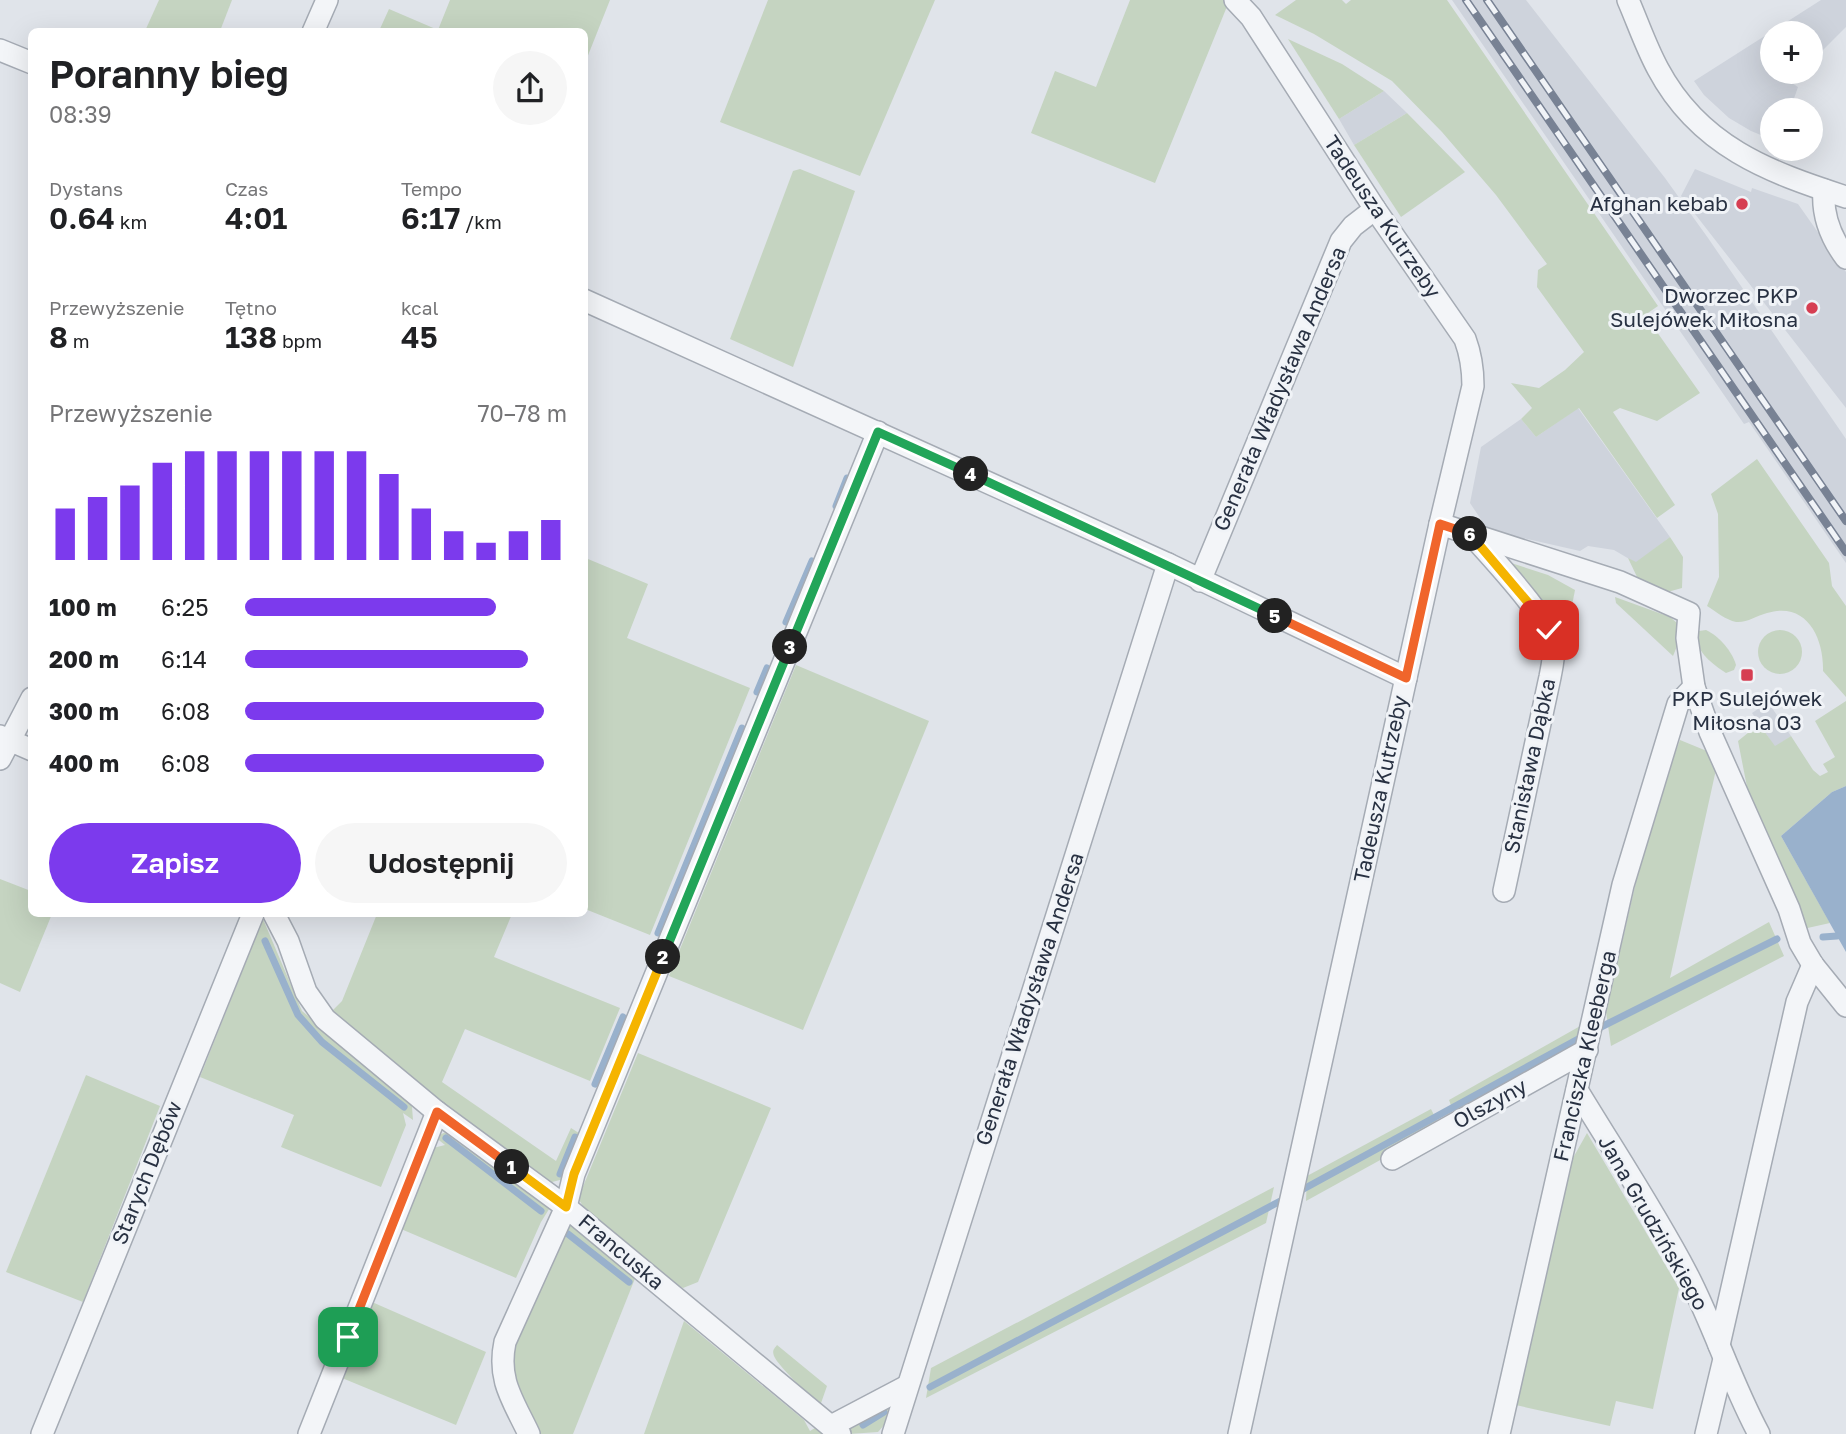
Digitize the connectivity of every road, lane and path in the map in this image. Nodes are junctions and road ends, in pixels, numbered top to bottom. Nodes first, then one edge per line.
1 (327, 0) edge
2 (1235, 0) edge
3 (1628, 0) edge
4 (315, 28) edge
5 (0, 50) edge
6 (28, 61) edge
7 (1824, 190) junction
8 (1846, 197) edge
9 (1375, 209) junction
10 (1846, 258) edge
11 (588, 302) edge
12 (878, 432) junction
13 (1440, 524) junction
14 (1472, 535) junction
15 (1168, 564) junction
16 (1200, 580) junction
17 (1406, 678) junction
18 (1694, 687) junction
19 (28, 704) edge
20 (3, 745) edge
21 (28, 749) edge
22 (1504, 891) dead end
23 (276, 917) edge
24 (244, 920) edge
25 (1813, 965) junction
26 (1846, 1006) edge
27 (1587, 1050) junction
28 (1577, 1090) junction
29 (437, 1112) junction
30 (1392, 1159) dead end
31 (566, 1207) junction
32 (1721, 1352) junction
33 (907, 1386) junction
34 (836, 1430) edge
35 (42, 1434) edge
36 (309, 1434) edge
37 (529, 1434) edge
38 (893, 1434) edge
39 (1238, 1434) edge
40 (1499, 1434) edge
41 (1706, 1434) edge
42 (1759, 1434) edge

1 - 4 street
2 - 9 street, Tadeusza Kutrzeby
3 - 7 street
5 - 6 street
7 - 8 street
7 - 10 street
9 - 13 street, Tadeusza Kutrzeby
9 - 16 street, Generała Władysława Andersa
11 - 12 street
12 - 15 street
12 - 31 street
13 - 14 street
13 - 17 street, Tadeusza Kutrzeby
14 - 18 street
14 - 22 street, Stanisława Dąbka
15 - 16 street
15 - 33 street, Generała Władysława Andersa
16 - 17 street
17 - 39 street, Tadeusza Kutrzeby
18 - 25 street
18 - 27 street, Franciszka Kleeberga
19 - 20 street
20 - 21 street
23 - 29 street, Francuska
24 - 35 street, Starych Dębów
25 - 26 street
25 - 32 street
27 - 28 street, Franciszka Kleeberga
27 - 30 street, Olszyny
28 - 32 street, Jana Grudzińskiego
28 - 40 street, Franciszka Kleeberga
29 - 31 street, Francuska
29 - 36 street
31 - 34 street, Francuska
31 - 37 street
32 - 41 street
32 - 42 street, Jana Grudzińskiego
33 - 34 street
33 - 38 street, Generała Władysława Andersa

